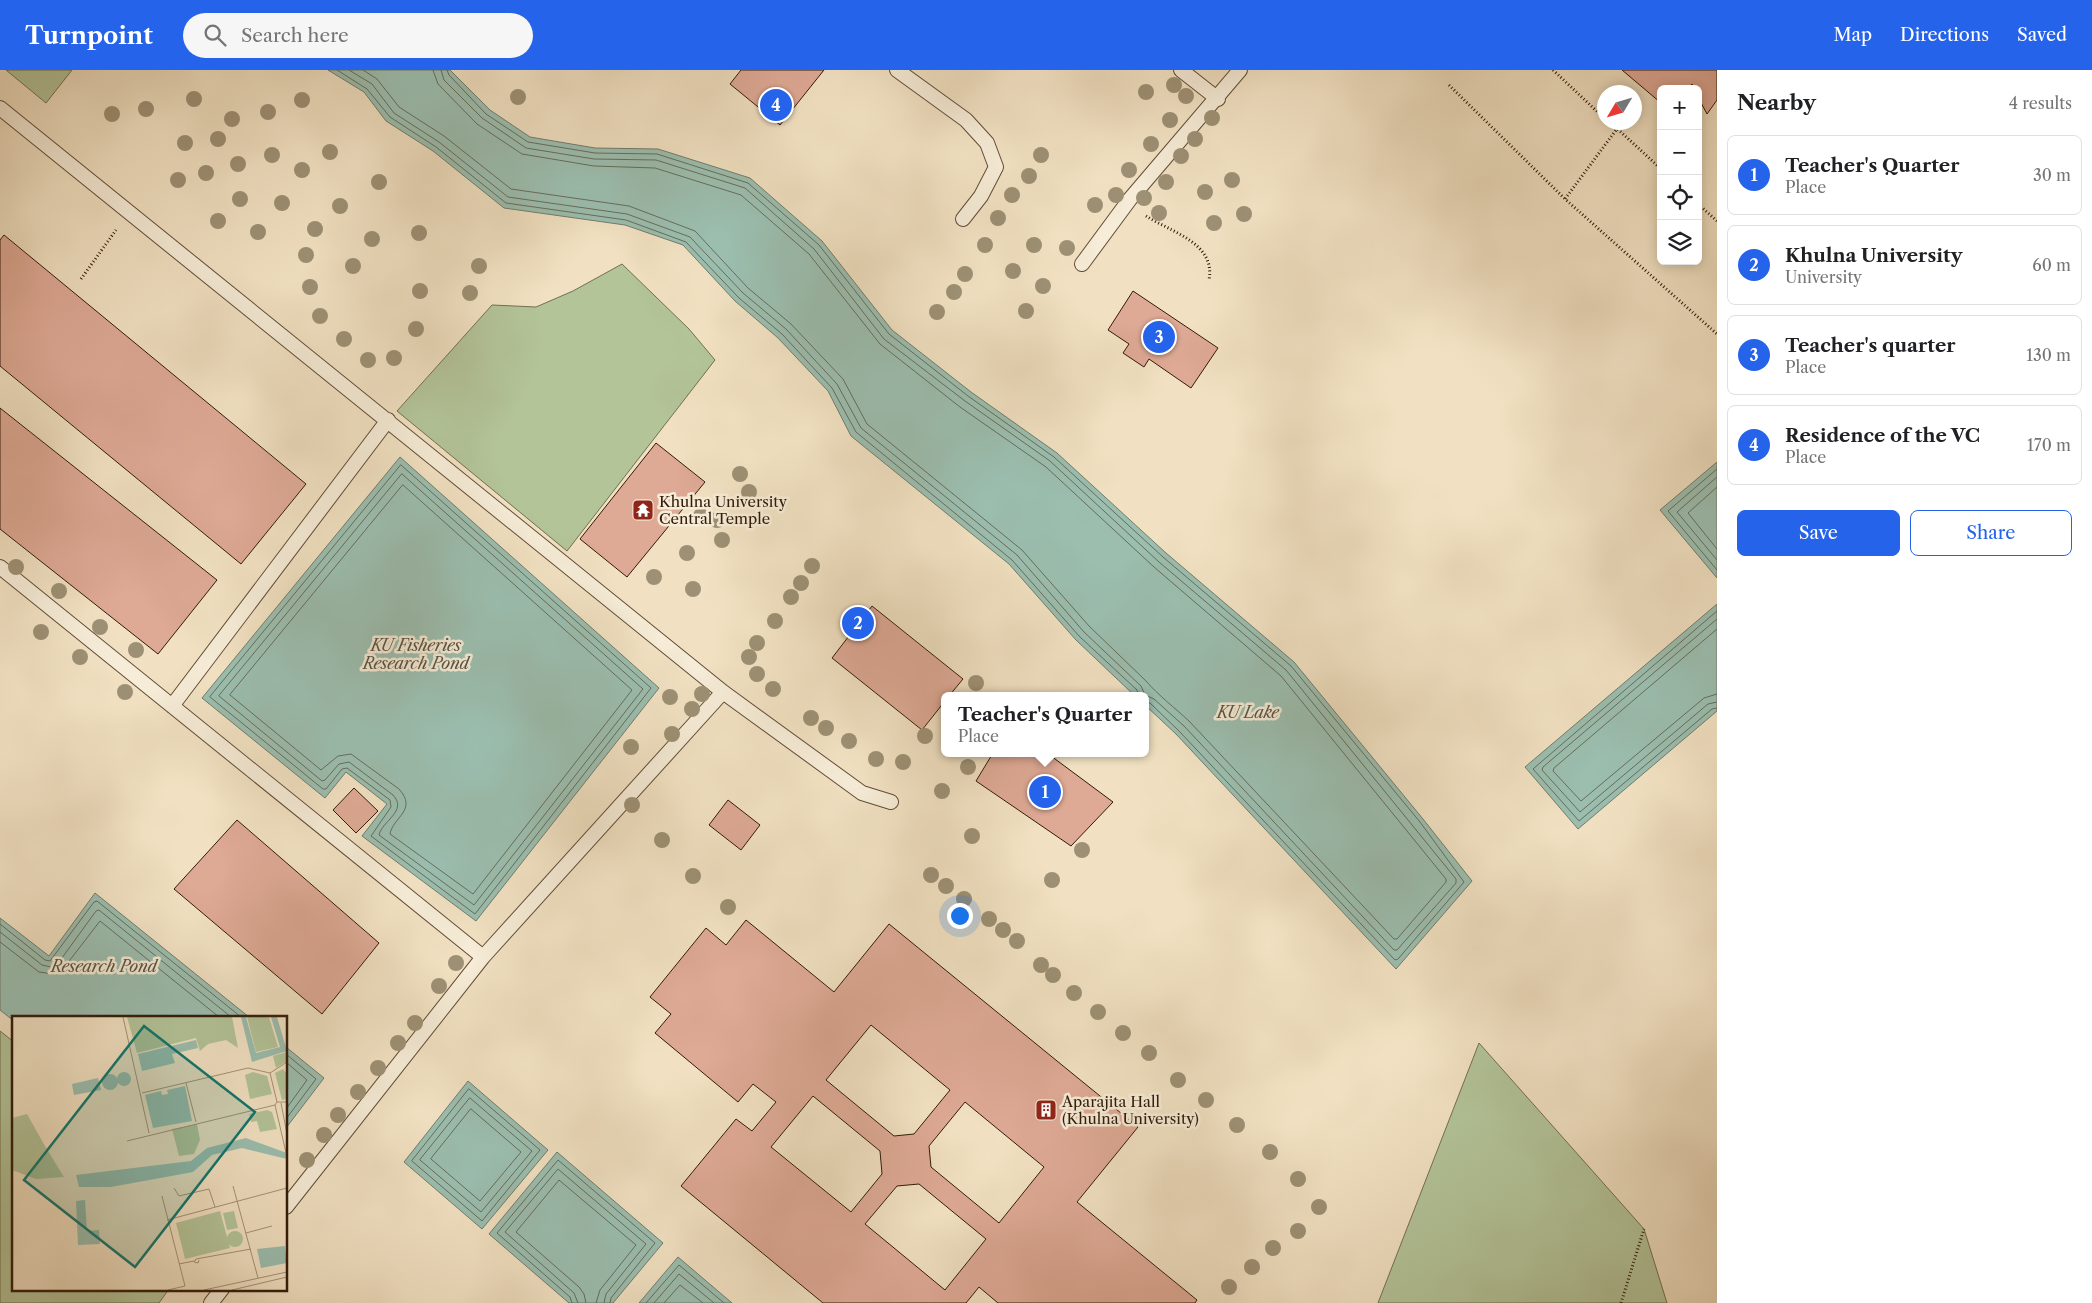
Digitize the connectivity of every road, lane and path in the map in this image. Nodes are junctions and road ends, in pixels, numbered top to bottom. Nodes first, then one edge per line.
1 (898, 70) edge
2 (1181, 70) edge
3 (1240, 70) edge
4 (1553, 70) edge
5 (1449, 85) dead end
6 (1218, 99) junction
7 (0, 108) edge
8 (1597, 111) edge
9 (1616, 130) edge
10 (1618, 130) edge
11 (1657, 166) edge
12 (1130, 199) junction
13 (1565, 199) junction
14 (1702, 208) edge
15 (129, 211) junction
16 (963, 219) dead end
17 (1717, 221) edge
18 (1082, 264) dead end
19 (81, 279) dead end
20 (1209, 280) dead end
21 (1717, 334) edge
22 (388, 420) junction
23 (0, 567) edge
24 (723, 692) junction
25 (172, 706) junction
26 (891, 802) dead end
27 (483, 957) junction
28 (288, 1204) edge
29 (1644, 1229) dead end
30 (221, 1290) edge
31 (211, 1303) edge
32 (1621, 1303) edge

1 - 16 lane
2 - 6 lane
3 - 6 lane
4 - 8 path
5 - 13 path
6 - 12 lane
7 - 15 lane
9 - 13 path
10 - 11 path
12 - 18 lane
12 - 20 path
13 - 21 path
14 - 17 path
15 - 19 path
15 - 22 lane
22 - 24 lane
22 - 25 lane
23 - 25 lane
24 - 26 lane
24 - 27 lane
25 - 27 lane
27 - 28 lane
29 - 32 path
30 - 31 lane

